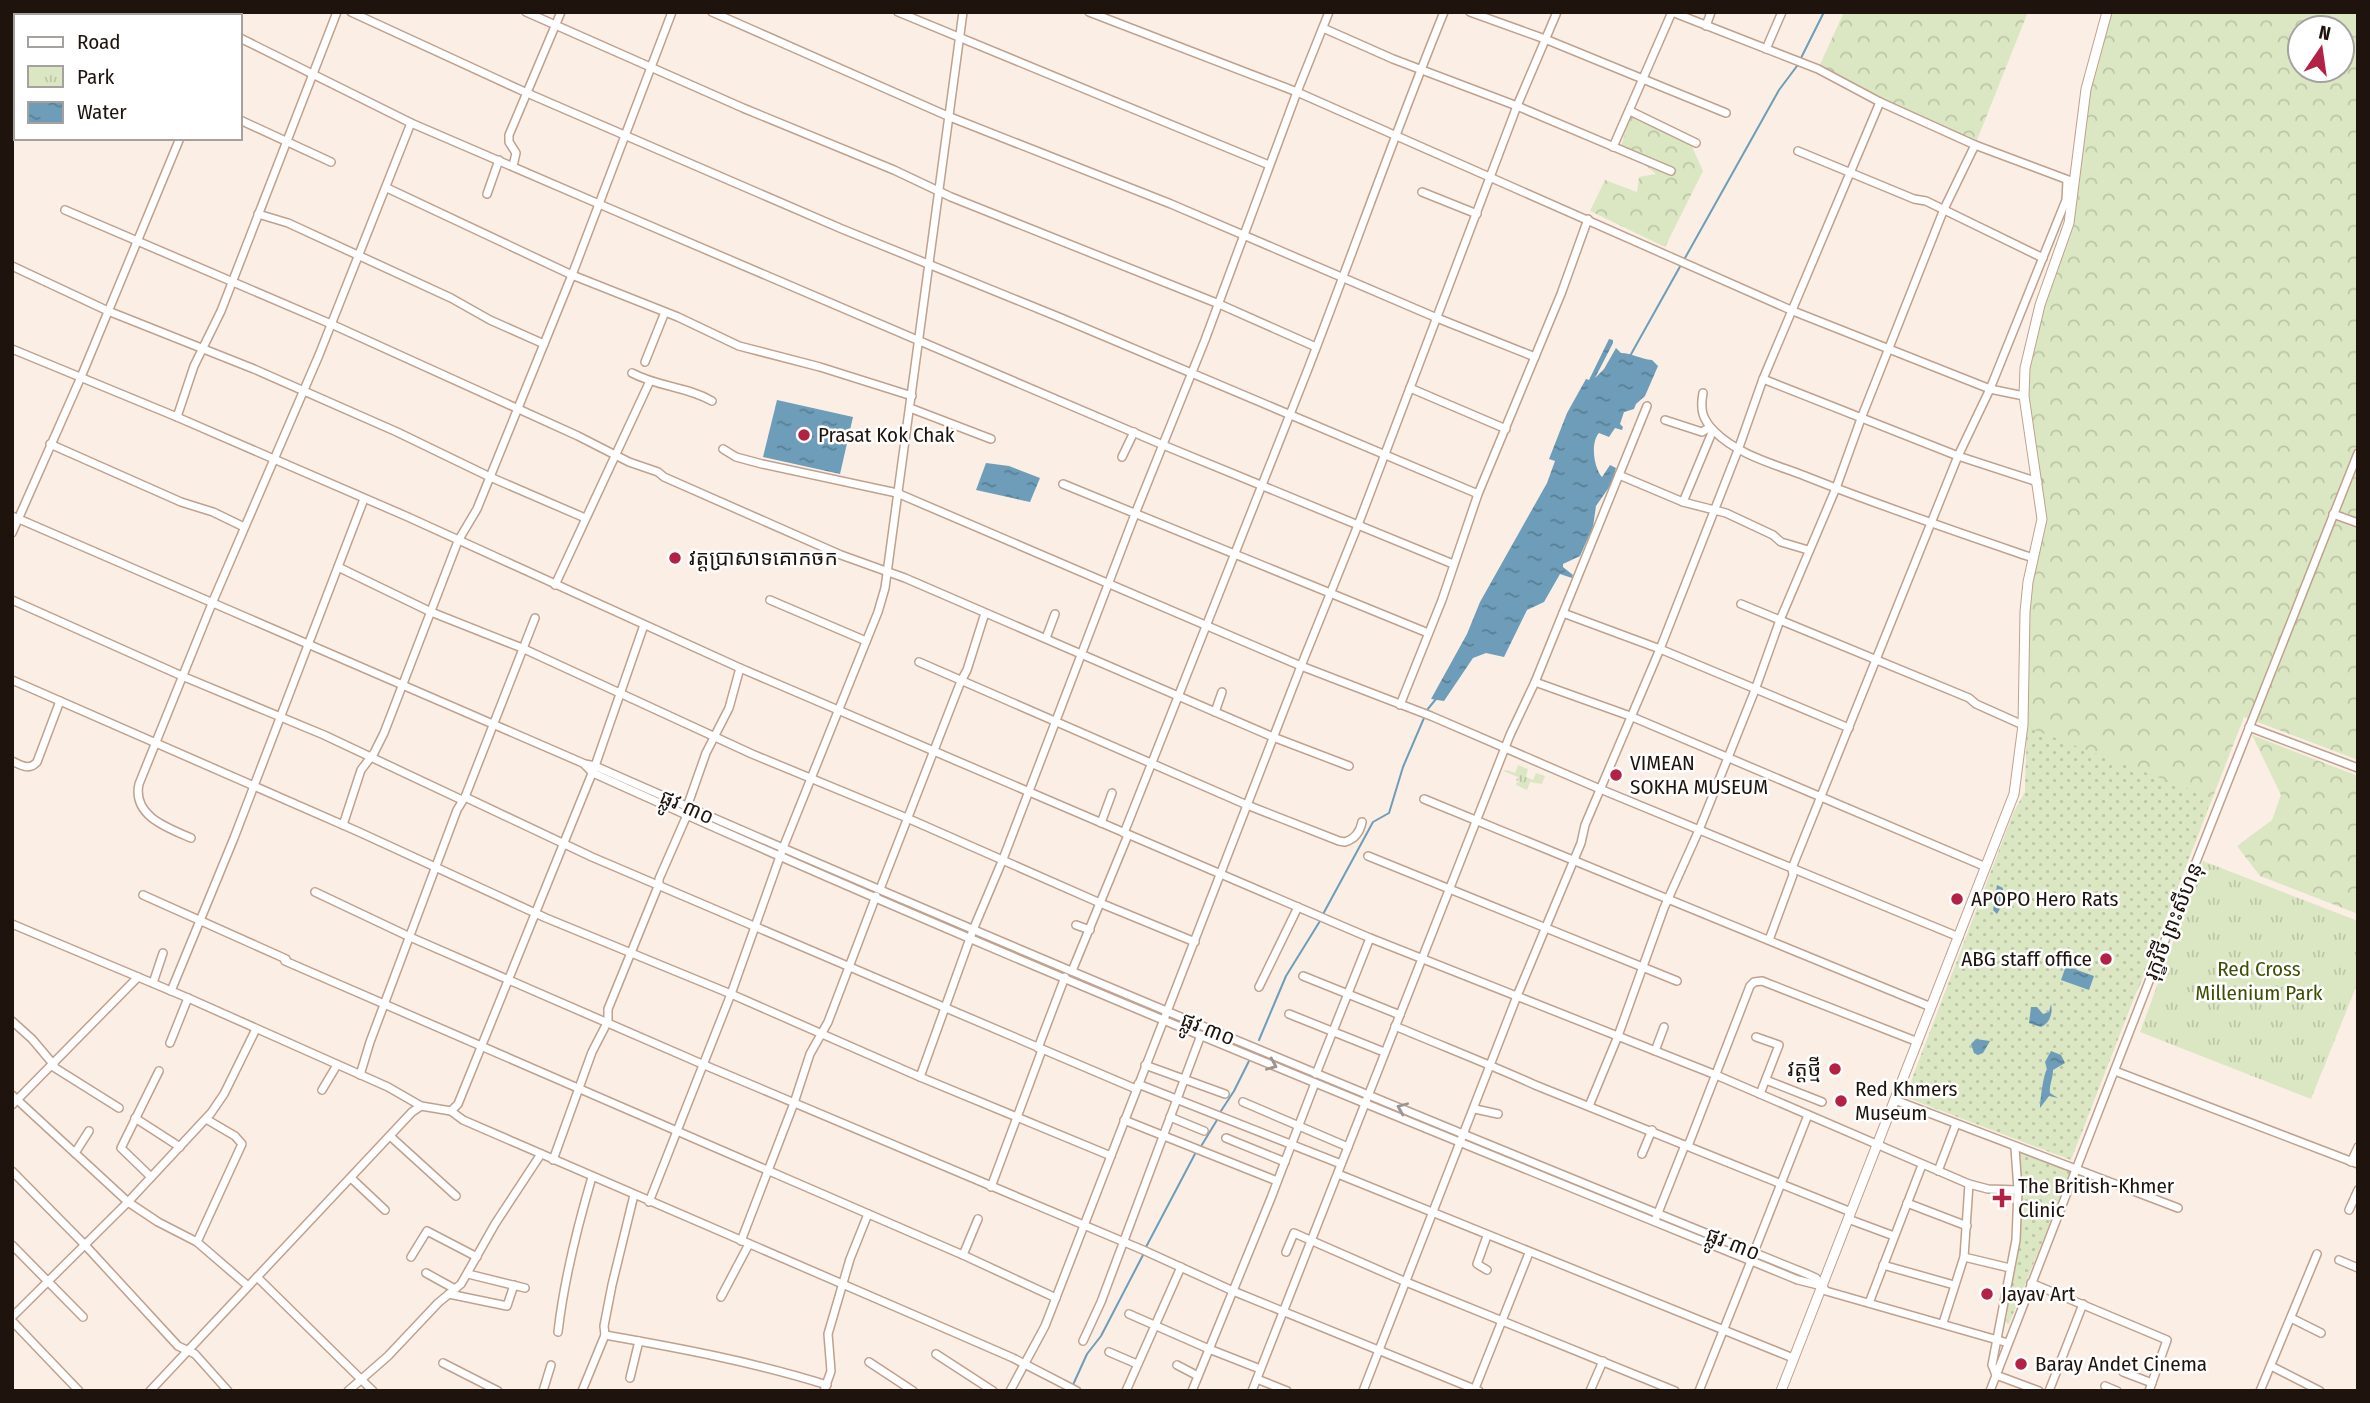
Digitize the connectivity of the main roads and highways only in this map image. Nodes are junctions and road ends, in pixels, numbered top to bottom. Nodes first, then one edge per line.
1 (2107, 12) edge
2 (1781, 1391) edge

1 - 2 main road

